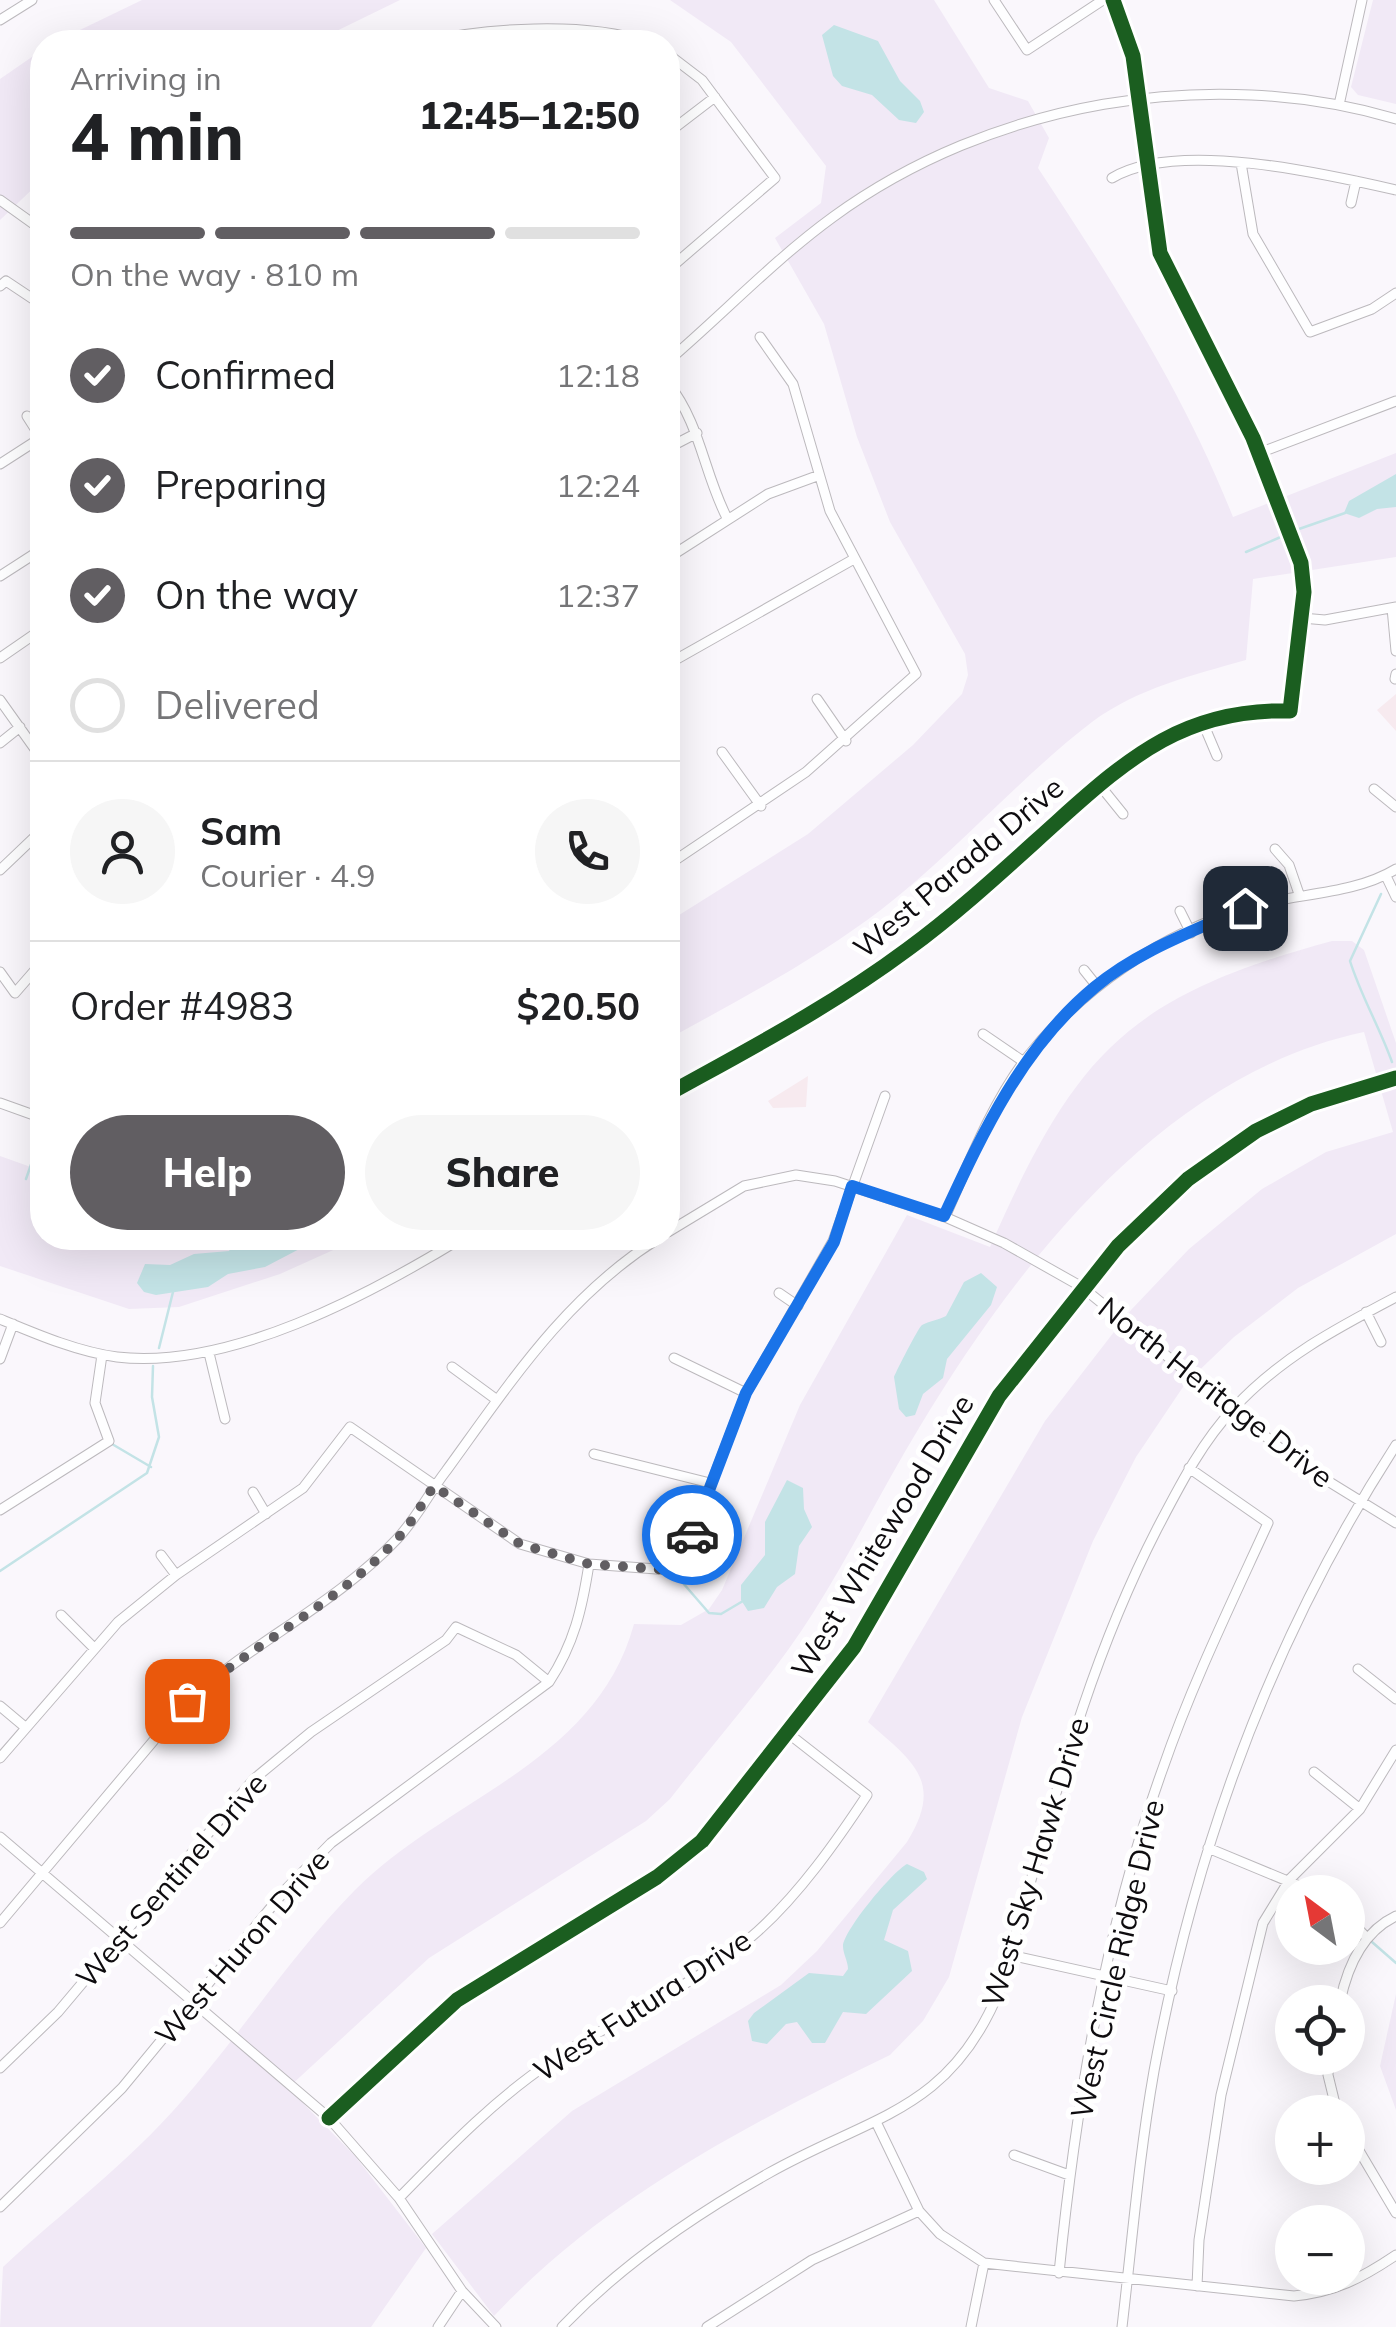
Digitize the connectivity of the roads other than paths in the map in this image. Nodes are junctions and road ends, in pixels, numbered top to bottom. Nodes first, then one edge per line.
1 (32, 0) edge
2 (994, 0) edge
3 (1102, 0) edge
4 (1113, 0) edge
5 (1362, 0) edge
6 (0, 20) edge
7 (680, 63) edge
8 (715, 97) junction
9 (1138, 99) junction
10 (1339, 106) junction
11 (1396, 119) edge
12 (680, 124) edge
13 (1241, 163) junction
14 (1146, 167) junction
15 (1112, 178) dead end
16 (1356, 181) junction
17 (1396, 190) edge
18 (0, 200) edge
19 (1351, 204) dead end
20 (30, 221) edge
21 (680, 260) edge
22 (3, 284) edge
23 (1396, 293) edge
24 (30, 299) edge
25 (760, 338) dead end
26 (680, 350) edge
27 (680, 398) edge
28 (1396, 402) edge
29 (27, 416) dead end
30 (30, 420) edge
31 (697, 432) junction
32 (680, 441) edge
33 (30, 445) edge
34 (1259, 453) junction
35 (0, 464) edge
36 (816, 476) junction
37 (727, 518) junction
38 (680, 550) edge
39 (30, 556) edge
40 (854, 559) junction
41 (1, 572) edge
42 (1394, 608) edge
43 (1302, 618) junction
44 (30, 637) edge
45 (1396, 651) edge
46 (680, 657) edge
47 (0, 658) edge
48 (817, 698) dead end
49 (0, 700) edge
50 (1204, 723) junction
51 (20, 728) junction
52 (846, 741) junction
53 (30, 742) edge
54 (0, 744) edge
55 (722, 752) dead end
56 (1216, 756) dead end
57 (1098, 782) junction
58 (1374, 789) dead end
59 (761, 806) junction
60 (1396, 807) edge
61 (1124, 814) dead end
62 (30, 841) edge
63 (1274, 849) dead end
64 (680, 857) edge
65 (1396, 869) edge
66 (0, 870) edge
67 (1386, 876) junction
68 (1299, 894) junction
69 (1396, 897) edge
70 (1180, 911) dead end
71 (1190, 932) junction
72 (1084, 970) dead end
73 (0, 972) edge
74 (30, 975) edge
75 (1096, 985) junction
76 (983, 1034) dead end
77 (1024, 1062) junction
78 (1396, 1078) edge
79 (680, 1088) edge
80 (885, 1096) dead end
81 (0, 1103) edge
82 (30, 1114) edge
83 (852, 1186) junction
84 (944, 1216) junction
85 (680, 1225) edge
86 (440, 1250) edge
87 (643, 1250) edge
88 (1082, 1286) junction
89 (779, 1292) dead end
90 (1396, 1296) edge
91 (798, 1306) junction
92 (1366, 1312) junction
93 (0, 1319) edge
94 (13, 1324) junction
95 (1381, 1342) dead end
96 (208, 1353) junction
97 (102, 1354) junction
98 (674, 1358) dead end
99 (0, 1359) edge
100 (452, 1368) dead end
101 (746, 1393) junction
102 (497, 1400) junction
103 (1233, 1408) junction
104 (225, 1420) dead end
105 (1396, 1445) edge
106 (594, 1454) dead end
107 (1189, 1468) junction
108 (710, 1483) junction
109 (434, 1486) junction
110 (253, 1492) dead end
111 (1360, 1502) junction
112 (0, 1510) edge
113 (266, 1514) junction
114 (1396, 1524) edge
115 (161, 1555) dead end
116 (589, 1564) junction
117 (176, 1575) junction
118 (61, 1614) dead end
119 (94, 1646) junction
120 (1358, 1670) dead end
121 (549, 1682) junction
122 (1396, 1700) edge
123 (0, 1706) edge
124 (25, 1727) junction
125 (789, 1734) junction
126 (1396, 1750) edge
127 (0, 1758) edge
128 (1314, 1772) dead end
129 (1360, 1809) junction
130 (0, 1836) edge
131 (1208, 1848) junction
132 (44, 1870) junction
133 (1277, 1875) edge
134 (1295, 1875) edge
135 (1275, 1902) edge
136 (1396, 1916) edge
137 (0, 1923) edge
138 (120, 1936) junction
139 (1367, 1938) joint
140 (1010, 1955) junction
141 (1106, 1976) junction
142 (1344, 1985) edge
143 (1172, 1992) junction
144 (194, 2000) junction
145 (0, 2068) edge
146 (330, 2118) junction
147 (877, 2124) junction
148 (1014, 2156) dead end
149 (1365, 2162) edge
150 (1069, 2176) junction
151 (399, 2198) junction
152 (0, 2206) edge
153 (919, 2211) junction
154 (1396, 2213) edge
155 (1396, 2255) edge
156 (984, 2263) junction
157 (1059, 2273) junction
158 (1128, 2278) junction
159 (1198, 2286) junction
160 (462, 2292) junction
161 (438, 2327) edge
162 (496, 2327) edge
163 (562, 2327) edge
164 (707, 2327) edge
165 (971, 2327) edge
166 (1122, 2327) edge

1 - 6 street
2 - 3 street
4 - 9 street
5 - 10 street
7 - 8 street
8 - 12 street
8 - 21 street
9 - 10 street
9 - 14 street
9 - 26 street
10 - 11 street
13 - 14 street
13 - 16 street
13 - 23 street
14 - 15 street
14 - 34 street
16 - 17 street
16 - 19 street
18 - 20 street
22 - 24 street
25 - 36 street
27 - 31 street
28 - 34 street
29 - 30 street
31 - 32 street
31 - 37 street
33 - 35 street
34 - 43 street
36 - 37 street
36 - 40 street
37 - 38 street
39 - 41 street
40 - 46 street
40 - 52 street
42 - 43 street
42 - 45 street
43 - 50 street, West Parada Drive
44 - 47 street
48 - 52 street
49 - 51 street
50 - 56 street
50 - 57 street, West Parada Drive
51 - 53 street
51 - 54 street
52 - 59 street
55 - 59 street
57 - 61 street
57 - 79 street, West Parada Drive
58 - 60 street
59 - 64 street
62 - 66 street
63 - 68 street
65 - 67 street
67 - 68 street
67 - 69 street
68 - 71 street
70 - 71 street
71 - 75 street
72 - 75 street
73 - 74 street
75 - 77 street
76 - 77 street
77 - 84 street
78 - 88 street, West Whitewood Drive
80 - 83 street
81 - 82 street
83 - 84 street, North Heritage Drive
83 - 85 street, North Heritage Drive
83 - 91 street
84 - 88 street, North Heritage Drive
86 - 96 street
87 - 102 street
88 - 103 street, North Heritage Drive
88 - 125 street, West Whitewood Drive
89 - 91 street
90 - 92 street, West Sky Hawk Drive
91 - 101 street
92 - 95 street
92 - 103 street, West Sky Hawk Drive
93 - 94 street
94 - 97 street
94 - 99 street
96 - 97 street
96 - 104 street
97 - 112 street
98 - 101 street
100 - 102 street
101 - 108 street
102 - 109 street
103 - 107 street, West Sky Hawk Drive
103 - 111 street, North Heritage Drive
105 - 111 street
106 - 108 street
107 - 140 street, West Sky Hawk Drive
107 - 141 street, West Circle Ridge Drive
108 - 116 street
109 - 113 street
109 - 116 street
109 - 132 street
110 - 113 street
111 - 114 street, North Heritage Drive
111 - 131 street
113 - 117 street
115 - 117 street
116 - 121 street, West Huron Drive
117 - 119 street
118 - 119 street
119 - 124 street
120 - 122 street
121 - 138 street, West Sentinel Drive
121 - 144 street, West Huron Drive
123 - 124 street
124 - 127 street
125 - 146 street, West Whitewood Drive
125 - 151 street, West Futura Drive
126 - 129 street
128 - 129 street
129 - 134 street
130 - 132 street
131 - 133 street
131 - 143 street
132 - 137 street
132 - 138 street
135 - 159 street
136 - 139 street
138 - 144 street
138 - 145 street, West Sentinel Drive
139 - 142 street
140 - 141 street
140 - 147 street, West Sky Hawk Drive
141 - 143 street
141 - 150 street, West Circle Ridge Drive
143 - 158 street
144 - 146 street
144 - 152 street, West Huron Drive
146 - 151 street
147 - 153 street
147 - 163 street, West Sky Hawk Drive
148 - 150 street
149 - 154 street
150 - 157 street, West Circle Ridge Drive
151 - 160 street
153 - 156 street
153 - 164 street
155 - 159 street
156 - 157 street
156 - 165 street
157 - 158 street
158 - 159 street
158 - 166 street
160 - 161 street
160 - 162 street

